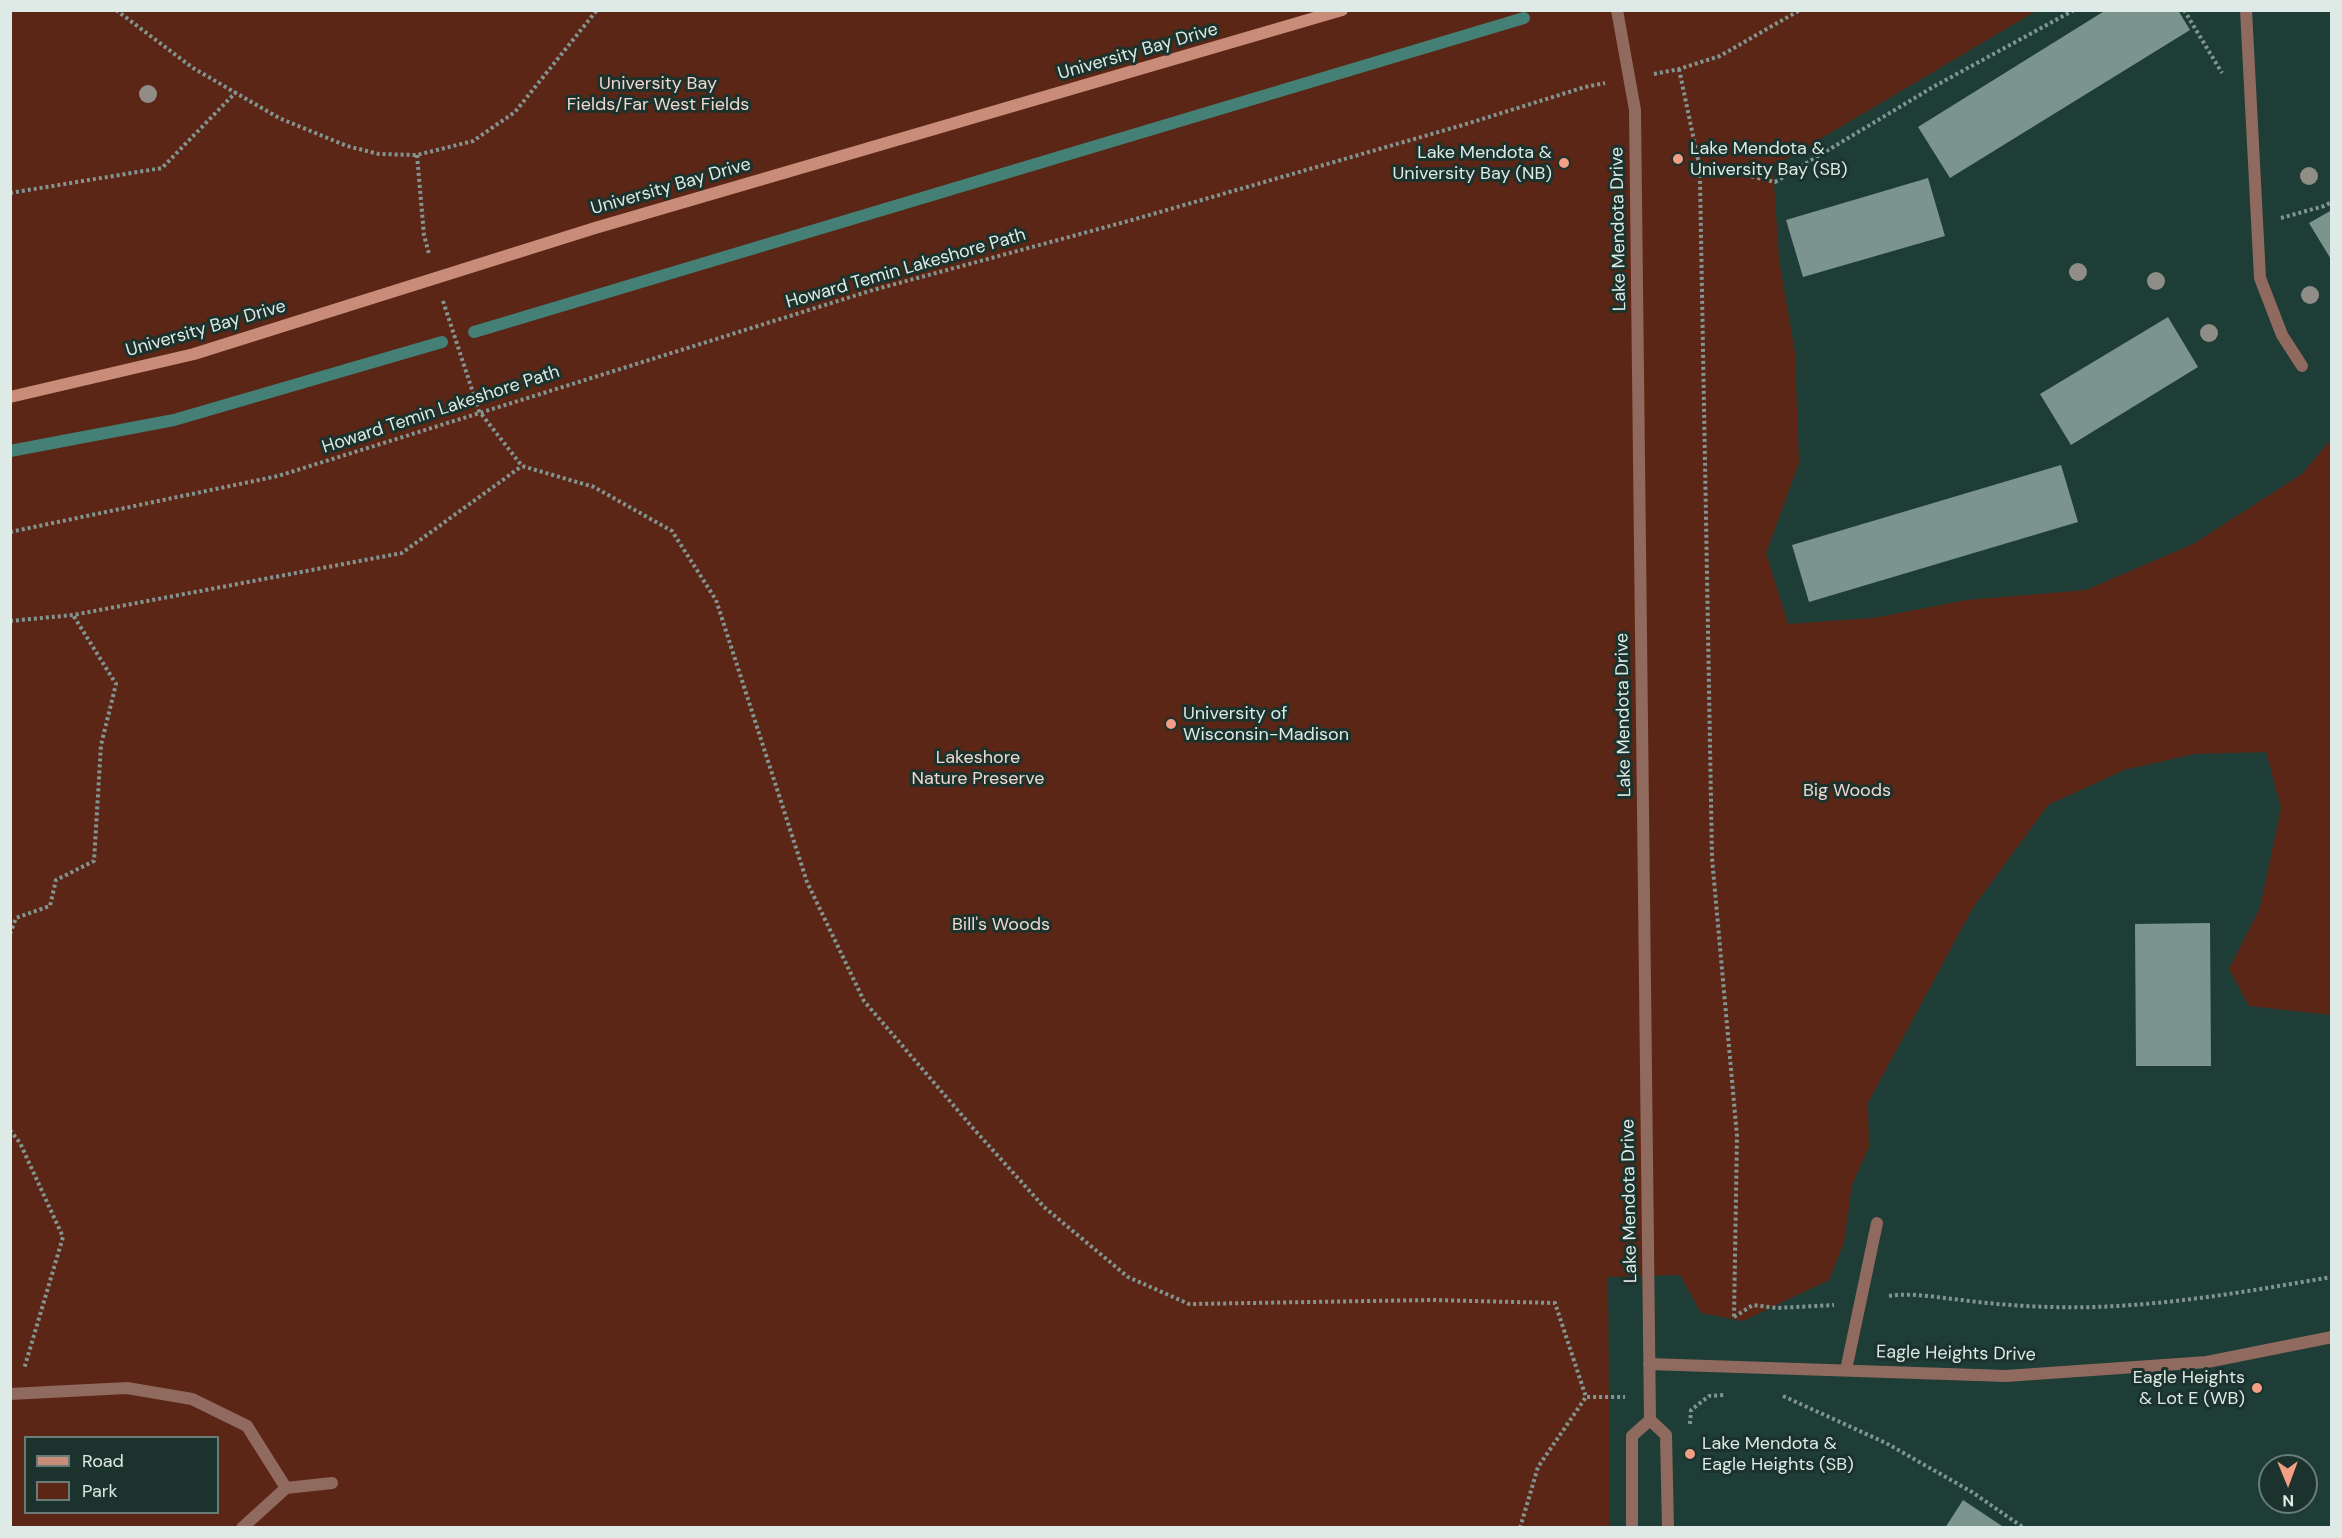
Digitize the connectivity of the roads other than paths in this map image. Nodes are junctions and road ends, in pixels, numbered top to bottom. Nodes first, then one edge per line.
1 (1342, 10) edge
2 (1617, 10) edge
3 (2246, 10) edge
4 (1315, 14) edge
5 (2302, 366) dead end
6 (10, 397) edge
7 (1876, 1223) dead end
8 (2331, 1337) edge
9 (1649, 1364) junction
10 (1846, 1370) junction
11 (14, 1394) edge
12 (1650, 1420) junction
13 (332, 1483) dead end
14 (286, 1488) junction
15 (242, 1527) edge
16 (1632, 1527) edge
17 (1668, 1527) edge

1 - 4 street, University Bay Drive
2 - 9 street, Lake Mendota Drive
3 - 5 street
4 - 6 street, University Bay Drive
7 - 10 street
8 - 10 street, Eagle Heights Drive
9 - 10 street, Eagle Heights Drive
9 - 12 street, Lake Mendota Drive
11 - 14 street
12 - 16 street
12 - 17 street
13 - 14 street
14 - 15 street

